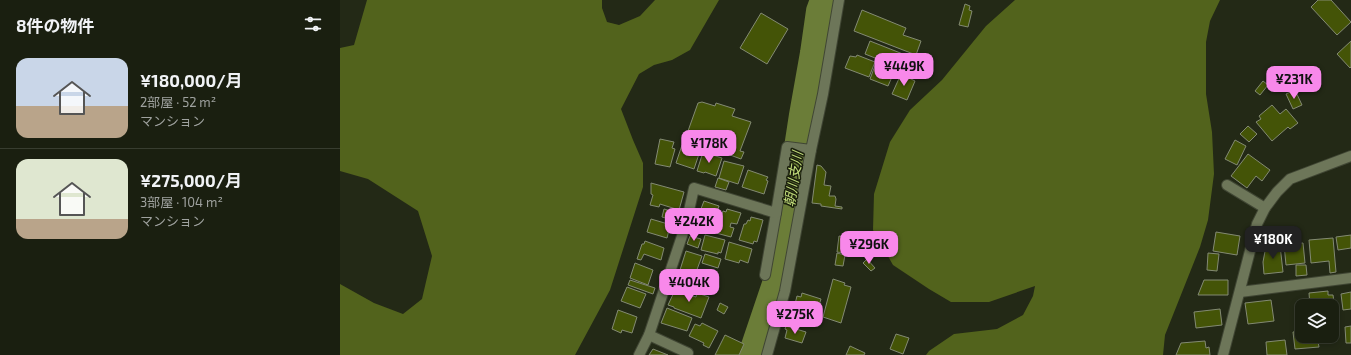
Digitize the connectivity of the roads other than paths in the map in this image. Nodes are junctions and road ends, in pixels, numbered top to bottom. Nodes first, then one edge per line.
1 (839, 0) edge
2 (810, 150) junction
3 (1351, 156) edge
4 (1227, 185) dead end
5 (1265, 208) junction
6 (776, 213) junction
7 (765, 275) dead end
8 (1351, 278) edge
9 (1240, 292) junction
10 (649, 335) junction
11 (688, 353) dead end
12 (639, 355) edge
13 (767, 355) edge
14 (1224, 355) edge

1 - 2 street
2 - 6 street
2 - 13 street
3 - 5 street
4 - 5 street
5 - 9 street
6 - 7 street
6 - 10 street
8 - 9 street
9 - 14 street
10 - 11 street
10 - 12 street

